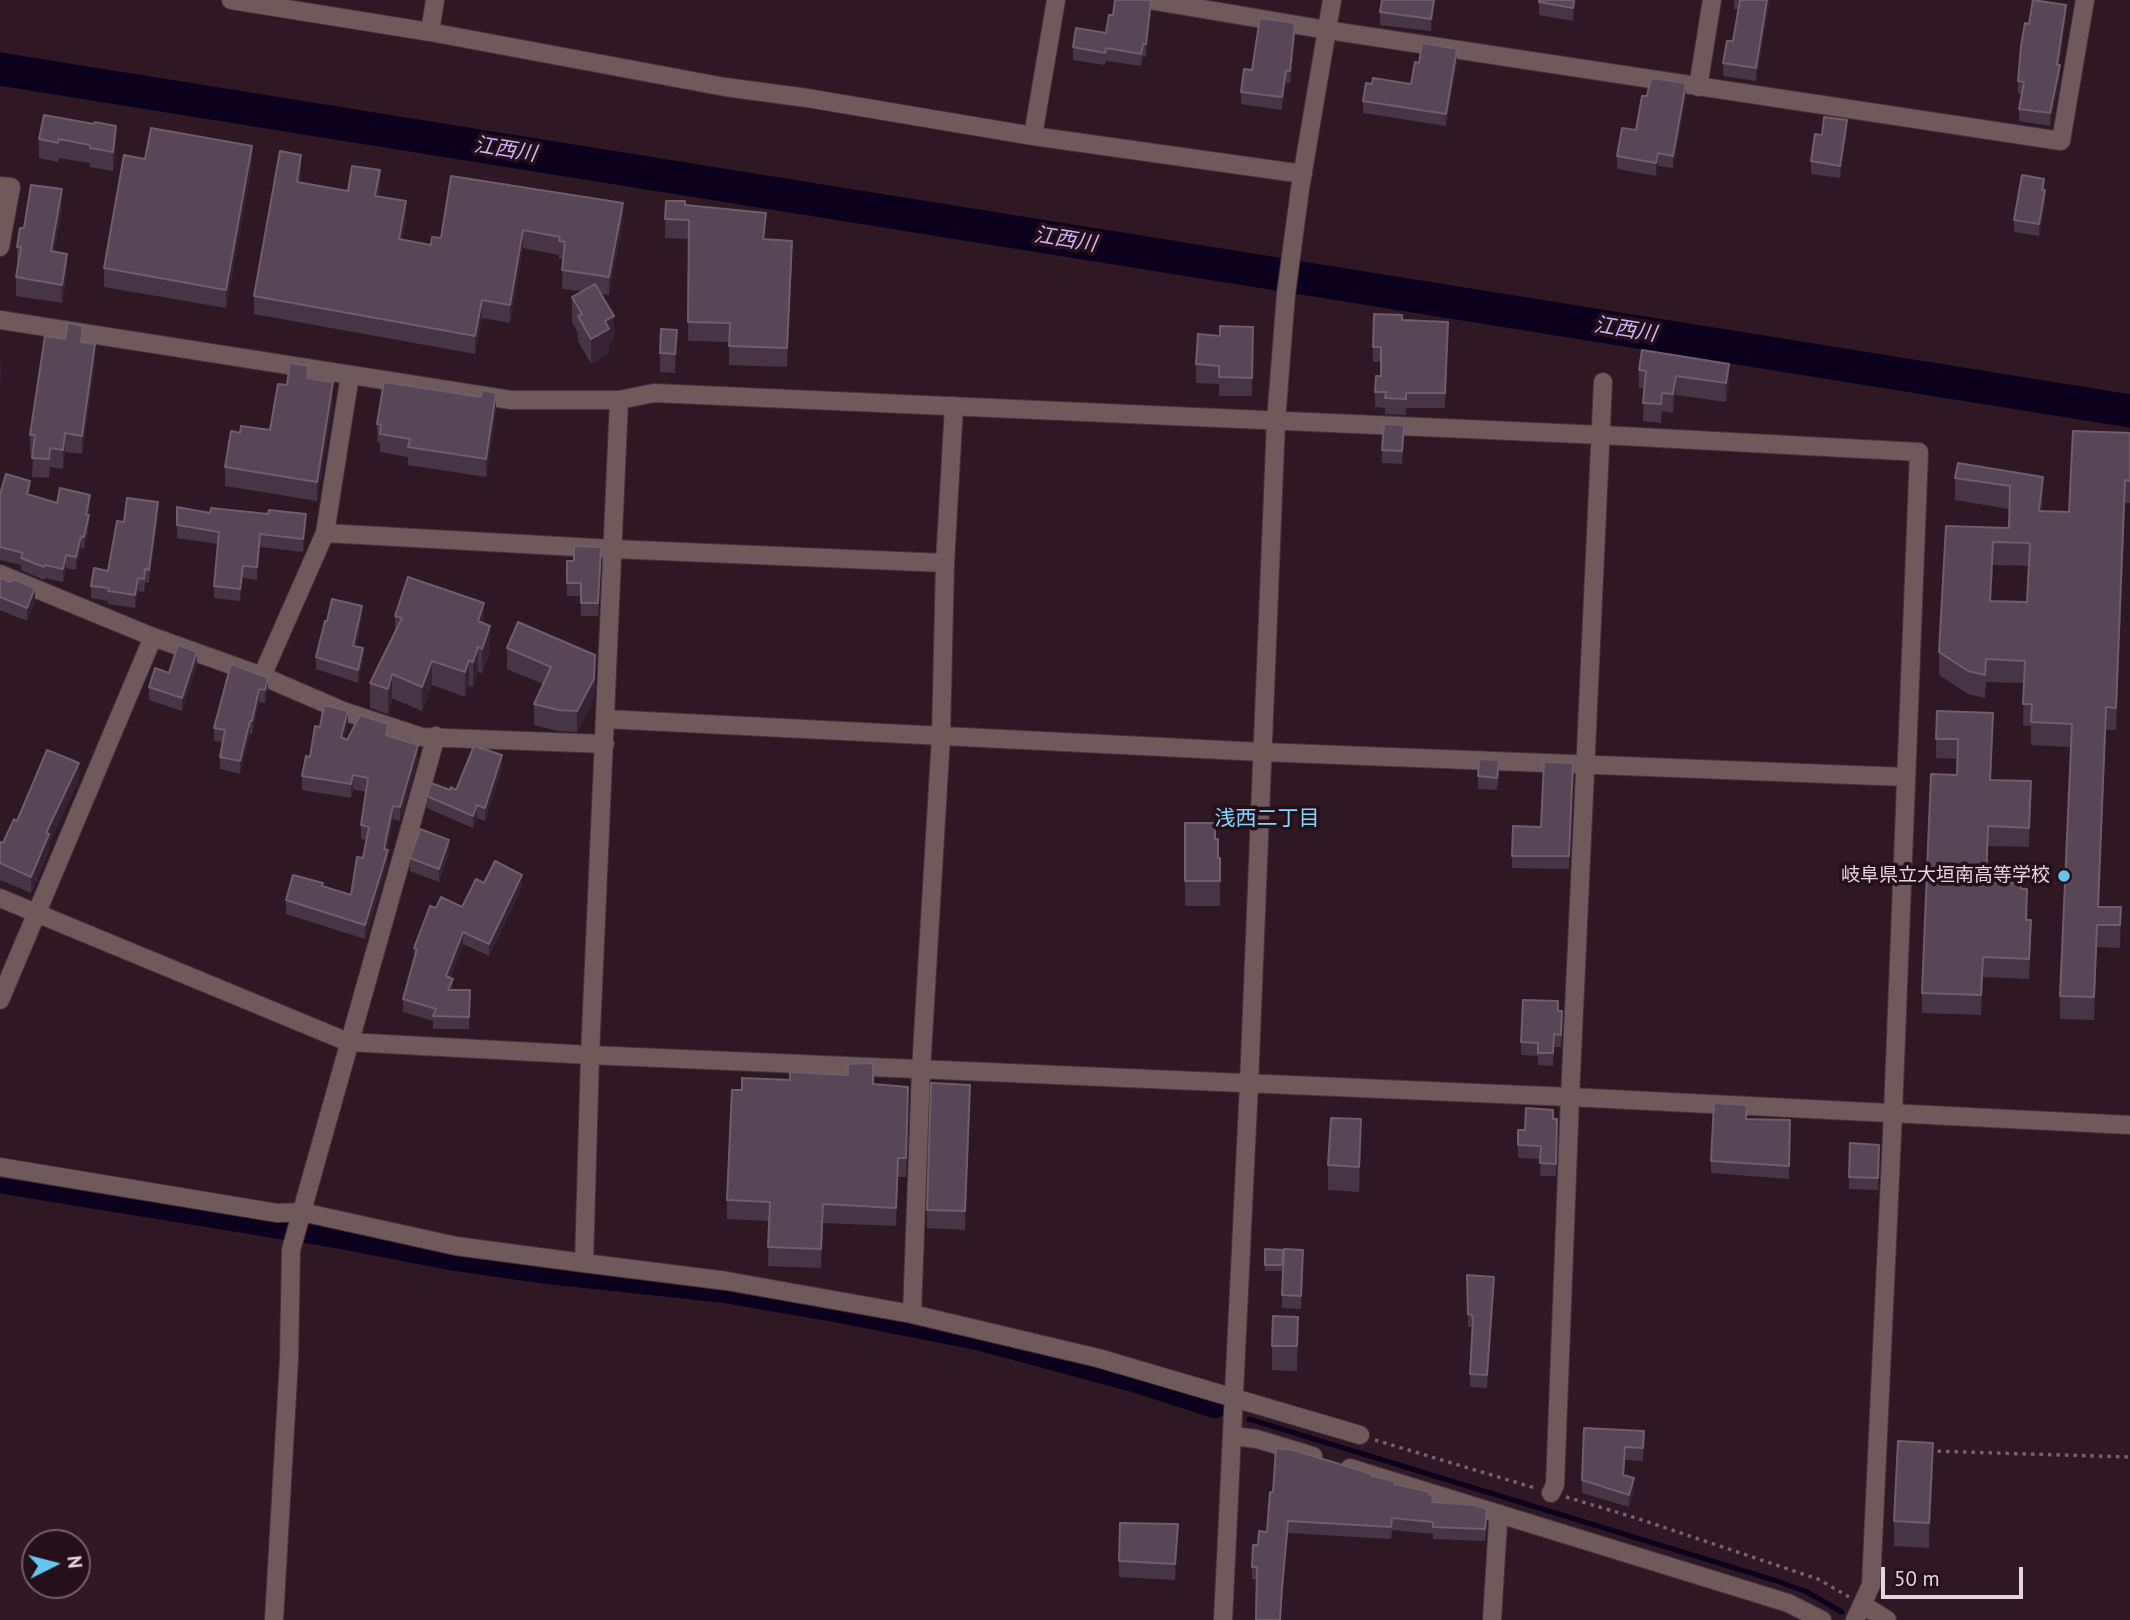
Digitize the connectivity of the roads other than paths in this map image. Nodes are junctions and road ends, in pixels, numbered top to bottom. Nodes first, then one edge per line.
1 (231, 0) edge
2 (435, 0) edge
3 (1056, 0) edge
4 (1149, 0) edge
5 (1332, 0) edge
6 (1712, 0) edge
7 (2085, 0) edge
8 (1327, 30) junction
9 (430, 32) junction
10 (1698, 87) junction
11 (1033, 136) junction
12 (1302, 181) junction
13 (0, 186) edge
14 (0, 247) edge
15 (0, 320) edge
16 (350, 375) junction
17 (1603, 382) dead end
18 (619, 400) junction
19 (954, 407) junction
20 (1276, 421) junction
21 (1602, 435) junction
22 (325, 533) junction
23 (613, 549) junction
24 (945, 563) junction
25 (0, 574) edge
26 (153, 637) junction
27 (262, 676) junction
28 (605, 719) junction
29 (436, 736) junction
30 (941, 736) junction
31 (605, 744) junction
32 (1262, 752) junction
33 (1586, 766) junction
34 (1906, 777) junction
35 (0, 898) edge
36 (36, 912) junction
37 (0, 1000) edge
38 (348, 1042) junction
39 (590, 1055) junction
40 (920, 1070) junction
41 (1249, 1084) junction
42 (1570, 1097) junction
43 (1893, 1113) junction
44 (2130, 1125) edge
45 (0, 1167) edge
46 (302, 1213) junction
47 (584, 1263) junction
48 (912, 1314) junction
49 (1232, 1396) junction
50 (1360, 1435) road end
51 (1231, 1436) junction
52 (1551, 1493) road end
53 (1500, 1514) junction
54 (1859, 1612) edge
55 (274, 1620) edge
56 (1223, 1620) edge
57 (1492, 1620) edge
58 (1822, 1620) edge
59 (1887, 1620) edge

1 - 9 street
2 - 9 street
3 - 11 street
4 - 8 street
5 - 8 street
6 - 10 street
7 - 10 street
8 - 10 street
8 - 12 street
9 - 11 street
11 - 12 street
12 - 20 street
13 - 14 street
15 - 16 street
16 - 18 street
16 - 22 street
17 - 21 street
18 - 19 street
18 - 23 street
19 - 20 street
19 - 24 street
20 - 21 street
20 - 32 street
21 - 33 street
21 - 34 street
22 - 23 street
22 - 27 street
23 - 24 street
23 - 28 street
24 - 30 street
25 - 26 street
26 - 27 street
26 - 36 street
27 - 29 street
28 - 30 street
28 - 31 street
29 - 31 street
29 - 38 street
30 - 32 street
30 - 40 street
31 - 39 street
32 - 33 street
32 - 41 street
33 - 34 street
33 - 42 street
34 - 43 street
35 - 36 street
36 - 37 street
36 - 38 street
38 - 39 street
38 - 46 street
39 - 40 street
39 - 47 street
40 - 41 street
40 - 48 street
41 - 42 street
41 - 49 street
42 - 43 street
42 - 52 street
43 - 44 street
43 - 54 street
45 - 46 street
46 - 47 street
46 - 55 street
47 - 48 street
48 - 49 street
49 - 50 street
49 - 51 street
51 - 53 street
51 - 56 street
53 - 57 street
53 - 58 street
54 - 59 street

